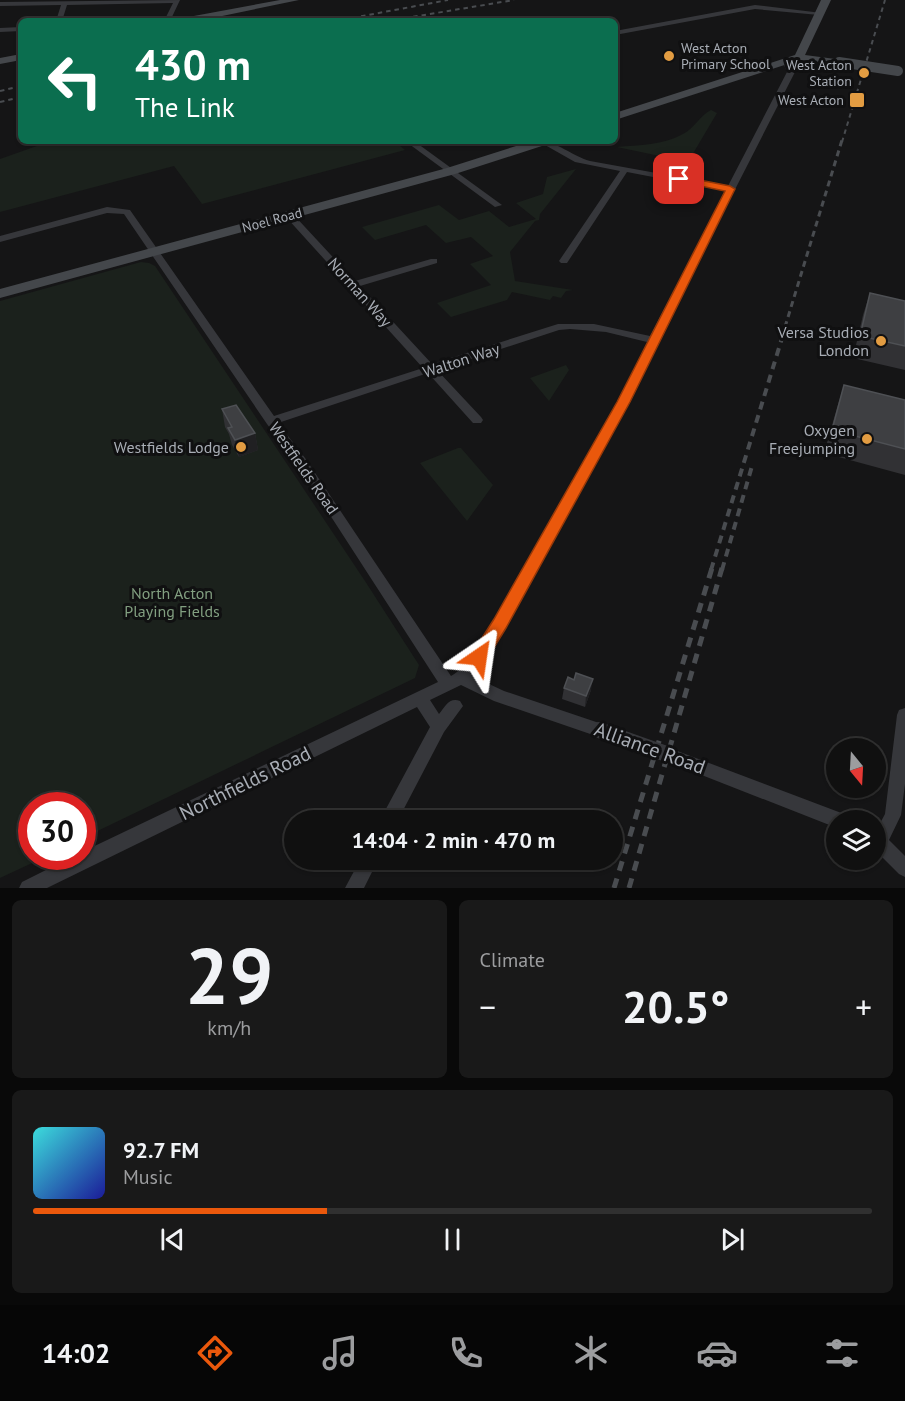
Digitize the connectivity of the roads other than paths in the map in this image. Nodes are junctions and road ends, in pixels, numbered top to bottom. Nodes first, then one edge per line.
1 (294, 0) edge
2 (826, 0) edge
3 (82, 1) edge
4 (176, 1) edge
5 (66, 3) junction
6 (0, 4) edge
7 (819, 13) junction
8 (60, 18) edge
9 (169, 18) edge
10 (199, 18) edge
11 (18, 29) edge
12 (0, 30) edge
13 (618, 32) edge
14 (798, 57) junction
15 (18, 58) edge
16 (0, 61) edge
17 (782, 62) junction
18 (902, 72) edge
19 (618, 116) edge
20 (413, 144) edge
21 (534, 144) edge
22 (549, 144) edge
23 (625, 169) junction
24 (451, 171) junction
25 (730, 189) junction
26 (498, 206) dead end
27 (289, 215) junction
28 (0, 239) edge
29 (155, 252) junction
30 (434, 261) dead end
31 (564, 261) dead end
32 (353, 285) junction
33 (0, 294) edge
34 (653, 340) junction
35 (430, 370) junction
36 (477, 420) dead end
37 (271, 422) junction
38 (455, 682) junction
39 (420, 698) junction
40 (455, 705) dead end
41 (905, 715) edge
42 (438, 728) junction
43 (394, 810) edge
44 (826, 815) edge
45 (886, 827) edge
46 (886, 848) edge
47 (905, 868) edge
48 (364, 870) edge
49 (28, 888) edge
50 (354, 888) edge

1 - 10 street
2 - 7 street
3 - 4 street
3 - 5 street
4 - 9 street
5 - 6 street
5 - 8 street
7 - 13 street
7 - 14 street
11 - 12 street
14 - 17 street
14 - 18 street, bridge
15 - 16 street
17 - 19 street
17 - 25 street
20 - 24 street
21 - 24 street, Noel Road
22 - 23 street
23 - 25 street
23 - 31 street
24 - 26 street
24 - 27 street, Noel Road
25 - 34 street
27 - 29 street, Noel Road
27 - 32 street, Norman Way
28 - 29 street, Westfields Road
29 - 33 street, Noel Road
29 - 37 street, Westfields Road
30 - 32 street
32 - 35 street, Norman Way
34 - 35 street, Walton Way
34 - 38 street
35 - 36 street, Norman Way
35 - 37 street, Walton Way
37 - 38 street, Westfields Road
38 - 39 street, Northfields Road
38 - 44 street, Alliance Road, bridge
39 - 42 street
39 - 49 street, Northfields Road
40 - 42 street
41 - 45 street
42 - 43 street
46 - 47 street
48 - 50 street

